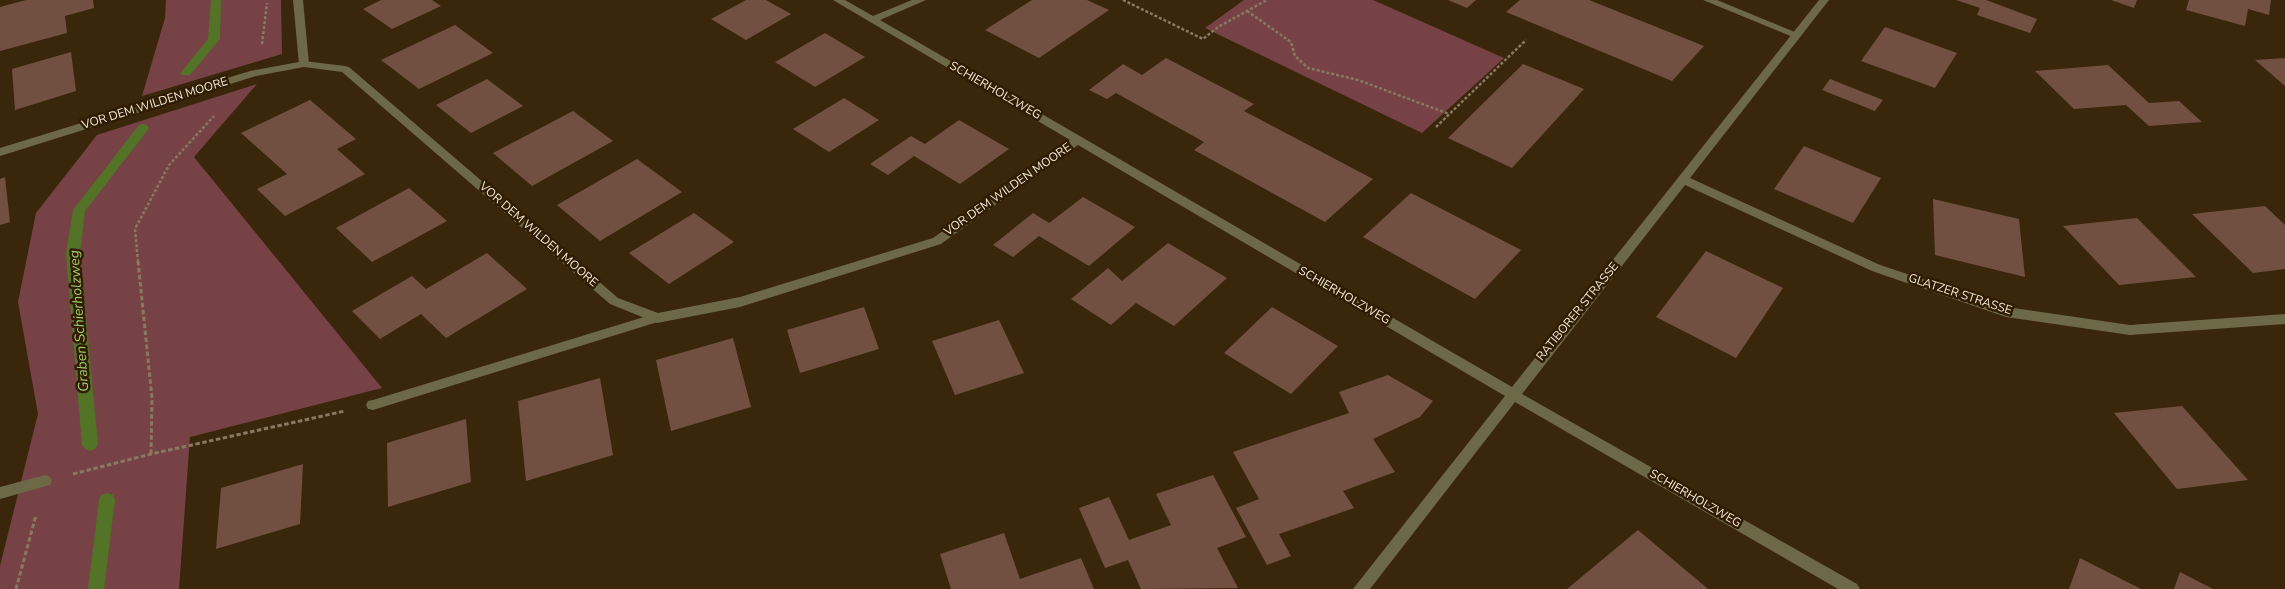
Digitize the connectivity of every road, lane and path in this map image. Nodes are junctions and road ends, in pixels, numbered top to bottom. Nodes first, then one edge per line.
1 (267, 0) edge
2 (298, 0) edge
3 (838, 0) edge
4 (921, 0) edge
5 (1123, 0) edge
6 (1267, 0) edge
7 (1708, 0) edge
8 (1824, 0) edge
9 (1247, 11) junction
10 (872, 20) junction
11 (1797, 35) junction
12 (1526, 40) dead end
13 (304, 64) junction
14 (254, 73) junction
15 (1449, 114) junction
16 (215, 115) dead end
17 (1436, 127) dead end
18 (1079, 140) junction
19 (0, 152) edge
20 (1684, 180) junction
21 (657, 318) junction
22 (2285, 319) edge
23 (1512, 394) junction
24 (373, 405) joint
25 (151, 454) junction
26 (45, 481) junction
27 (0, 493) edge
28 (16, 589) edge
29 (1360, 589) edge
30 (1852, 589) edge

1 - 14 path
2 - 13 street
3 - 10 street, SCHIERHOLZWEG
4 - 10 street
5 - 9 path
6 - 9 path
7 - 11 street
8 - 11 street, RATIBORER STRASSE
9 - 15 path
10 - 18 street, SCHIERHOLZWEG
11 - 20 street, RATIBORER STRASSE
12 - 15 path
13 - 14 street, VOR DEM WILDEN MOORE
13 - 21 street, VOR DEM WILDEN MOORE
14 - 19 street, VOR DEM WILDEN MOORE
15 - 17 path
16 - 25 path
18 - 21 street, VOR DEM WILDEN MOORE
18 - 23 street, SCHIERHOLZWEG
20 - 22 street, GLATZER STRASSE
20 - 23 street, RATIBORER STRASSE
21 - 24 street
23 - 29 street, RATIBORER STRASSE
23 - 30 street, SCHIERHOLZWEG
24 - 25 path
25 - 26 path
26 - 27 street
26 - 28 path

